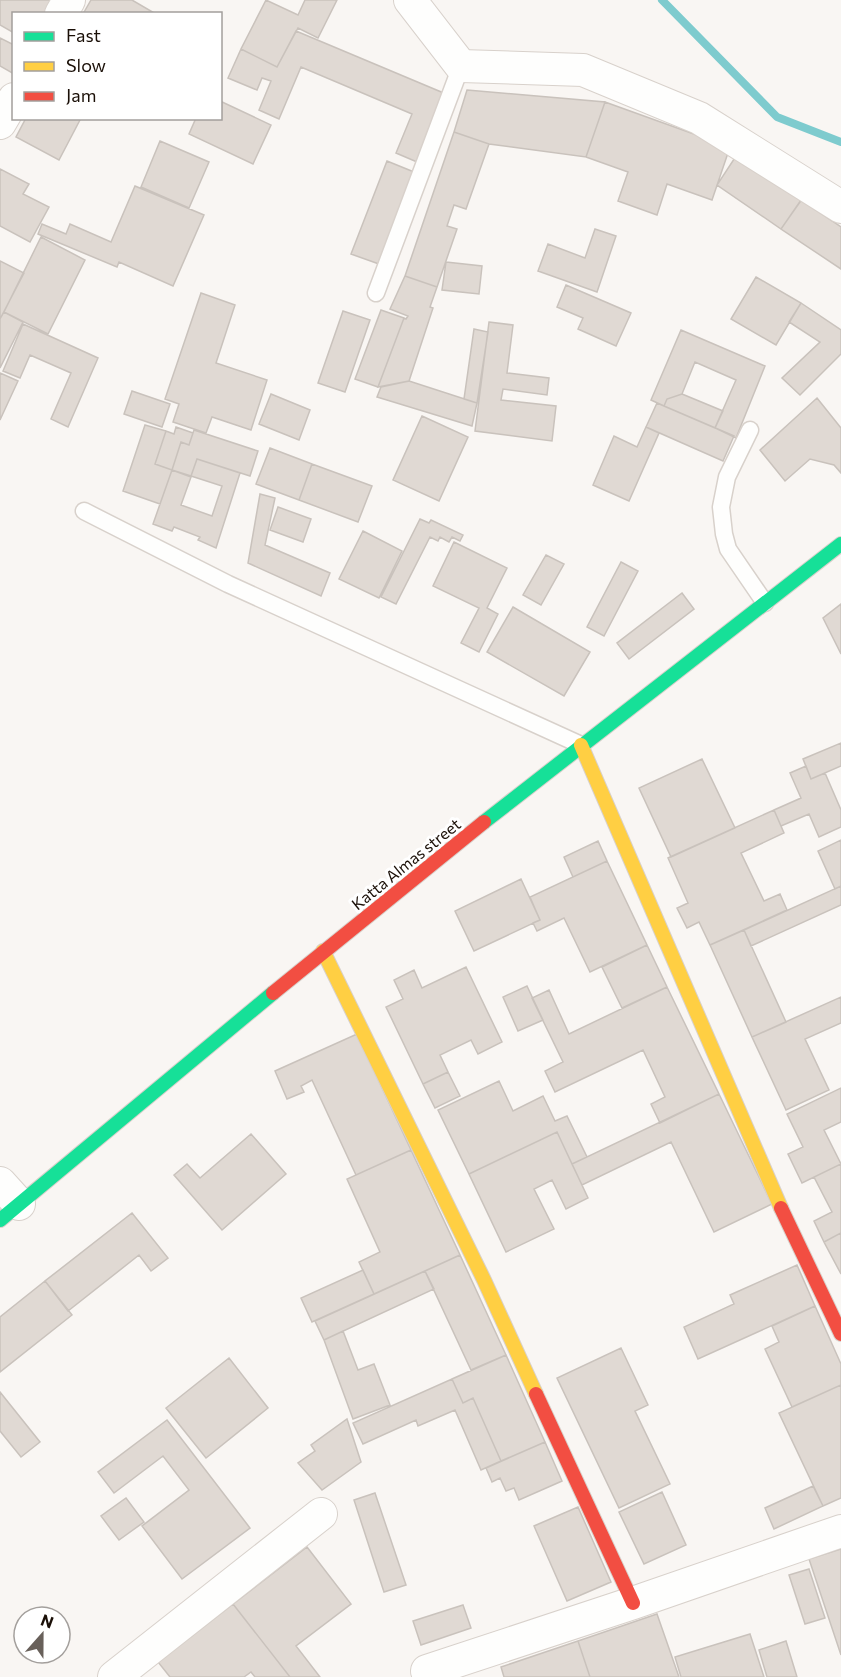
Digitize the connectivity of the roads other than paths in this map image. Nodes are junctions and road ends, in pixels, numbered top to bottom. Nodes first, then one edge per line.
1 (410, 0) edge
2 (461, 66) junction
3 (12, 102) edge
4 (0, 123) edge
5 (841, 207) edge
6 (376, 293) dead end
7 (750, 430) dead end
8 (84, 511) dead end
9 (841, 544) edge
10 (765, 603) junction
11 (581, 745) junction
12 (323, 951) junction
13 (6, 1202) edge
14 (841, 1334) edge
15 (321, 1514) dead end
16 (841, 1531) edge
17 (633, 1603) junction
18 (427, 1671) dead end
19 (114, 1677) edge

1 - 2 street
2 - 5 street
2 - 6 lane
3 - 4 street
7 - 10 lane
8 - 11 lane
9 - 10 street, Katta Almas street
10 - 11 street, Katta Almas street
11 - 12 street, Katta Almas street
11 - 14 street
12 - 13 street, Katta Almas street
12 - 17 street
15 - 19 street
16 - 17 street
17 - 18 street

